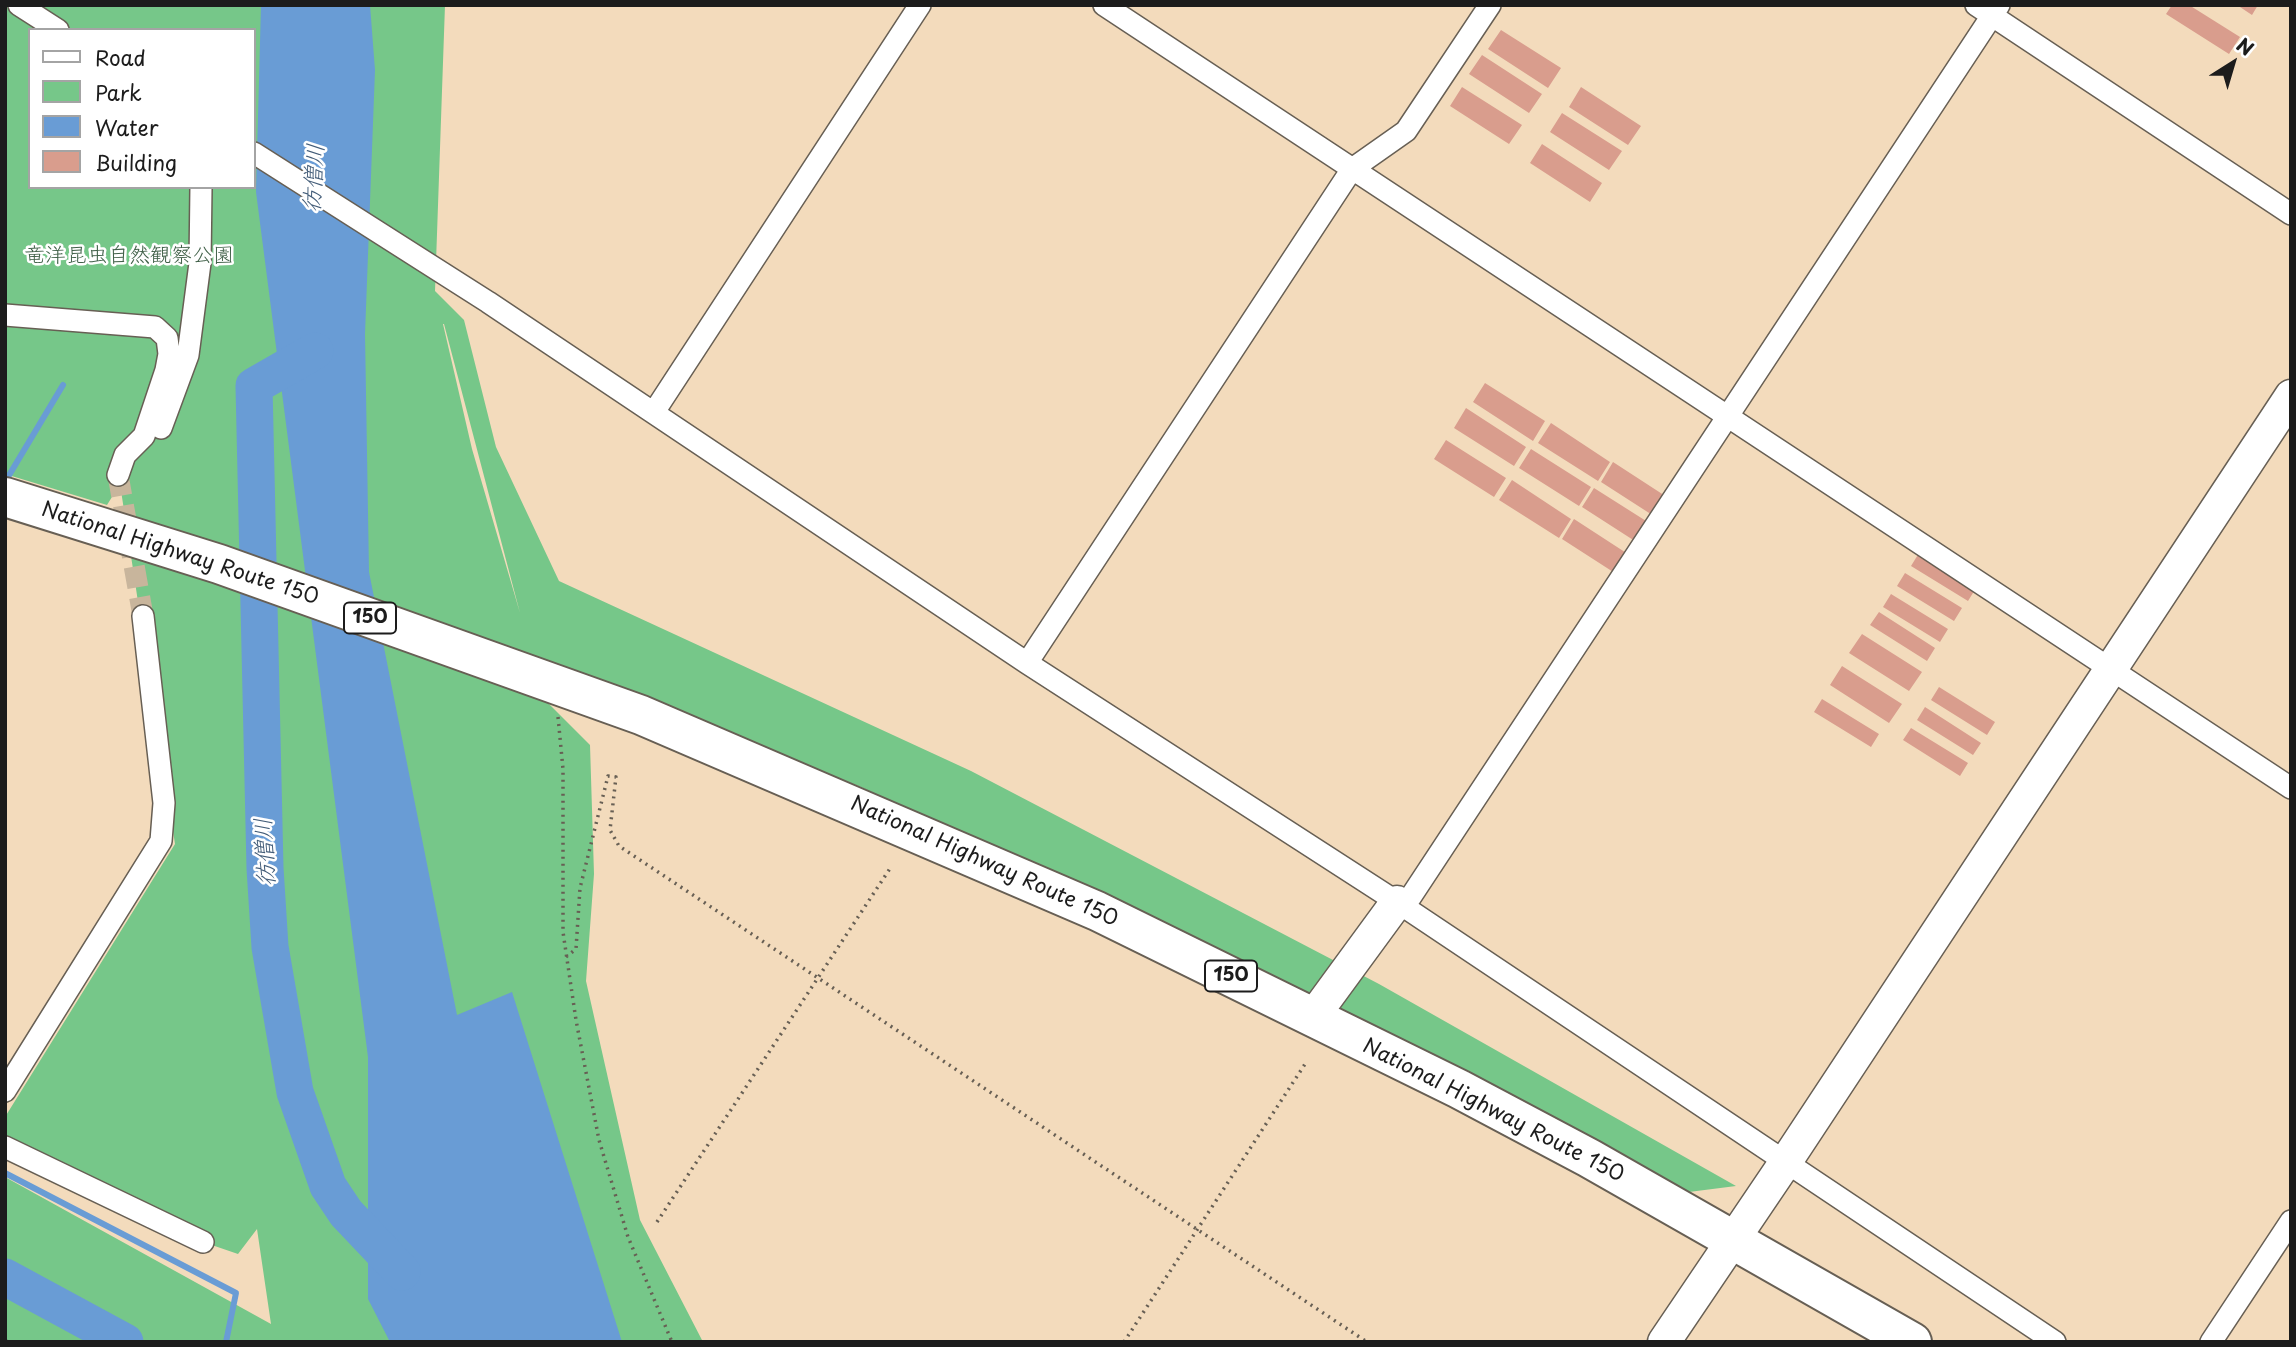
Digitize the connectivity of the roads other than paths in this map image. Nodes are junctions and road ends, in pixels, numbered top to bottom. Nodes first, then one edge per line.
1 (19, 5) edge
2 (920, 5) edge
3 (1104, 5) edge
4 (1490, 5) edge
5 (1989, 9) edge
6 (55, 28) edge
7 (256, 154) edge
8 (1352, 169) junction
9 (201, 189) edge
10 (2291, 214) edge
11 (5, 315) edge
12 (2291, 396) edge
13 (654, 412) junction
14 (1727, 416) junction
15 (125, 455) junction
16 (118, 475) tunnel mouth
17 (5, 498) edge
18 (143, 616) tunnel mouth
19 (1027, 663) junction
20 (2112, 670) junction
21 (2291, 788) edge
22 (1401, 904) junction
23 (1312, 1018) junction
24 (5, 1091) edge
25 (5, 1147) edge
26 (1785, 1163) junction
27 (2291, 1222) edge
28 (1732, 1239) junction
29 (203, 1242) dead end
30 (1664, 1342) edge
31 (1912, 1342) edge
32 (2054, 1342) edge
33 (2211, 1342) edge

1 - 6 street
2 - 13 street
3 - 8 street
4 - 8 street
5 - 10 street
5 - 14 street
7 - 13 street
8 - 14 street
8 - 19 street
9 - 15 street
11 - 15 street
12 - 20 street
13 - 19 street
14 - 20 street
14 - 22 street
15 - 16 street
17 - 23 highway, National Highway Route 150 / 150
18 - 24 street
19 - 22 street
20 - 21 street
20 - 26 street
22 - 23 street
22 - 26 street
23 - 28 highway, National Highway Route 150 / 150
25 - 29 street
26 - 28 street
26 - 32 street
27 - 33 street
28 - 30 street
28 - 31 highway, National Highway Route 150 / 150

